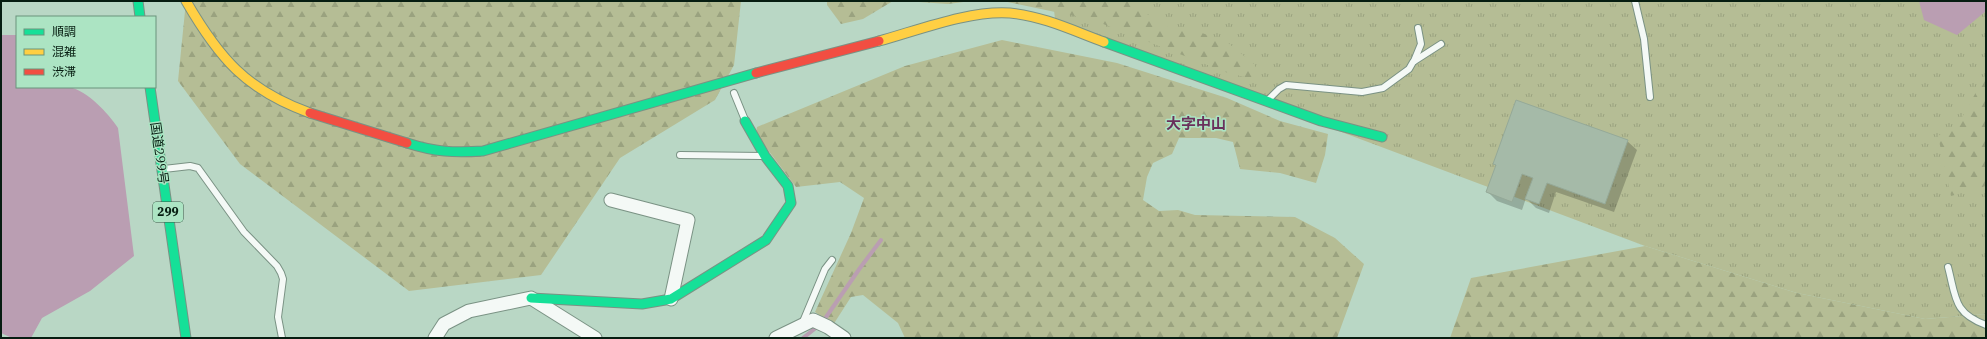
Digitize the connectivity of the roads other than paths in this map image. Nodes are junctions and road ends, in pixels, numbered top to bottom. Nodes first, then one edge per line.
1 (138, 1) edge
2 (186, 1) edge
3 (1635, 1) edge
4 (140, 16) edge
5 (1418, 28) dead end
6 (1441, 44) dead end
7 (1413, 62) junction
8 (150, 88) edge
9 (734, 94) dead end
10 (1650, 96) dead end
11 (1267, 101) junction
12 (745, 121) joint
13 (1382, 137) dead end
14 (680, 155) dead end
15 (765, 156) junction
16 (162, 169) junction
17 (611, 200) dead end
18 (832, 260) dead end
19 (1948, 267) dead end
20 (531, 298) junction
21 (671, 299) junction
22 (1986, 325) edge
23 (800, 327) junction
24 (839, 337) edge
25 (186, 338) edge
26 (282, 338) edge
27 (435, 338) edge
28 (595, 338) edge
29 (776, 338) edge

1 - 4 main road
2 - 11 main road
3 - 10 lane
5 - 7 lane
6 - 7 lane
7 - 11 lane
8 - 16 main road, 国道299号 / 299
9 - 12 lane
11 - 13 main road
12 - 15 main road
14 - 15 lane
15 - 21 main road
16 - 25 main road, 国道299号 / 299
16 - 26 lane
17 - 21 street
18 - 23 lane
19 - 22 lane
20 - 21 main road
20 - 27 street
20 - 28 street
23 - 24 street
23 - 29 street

